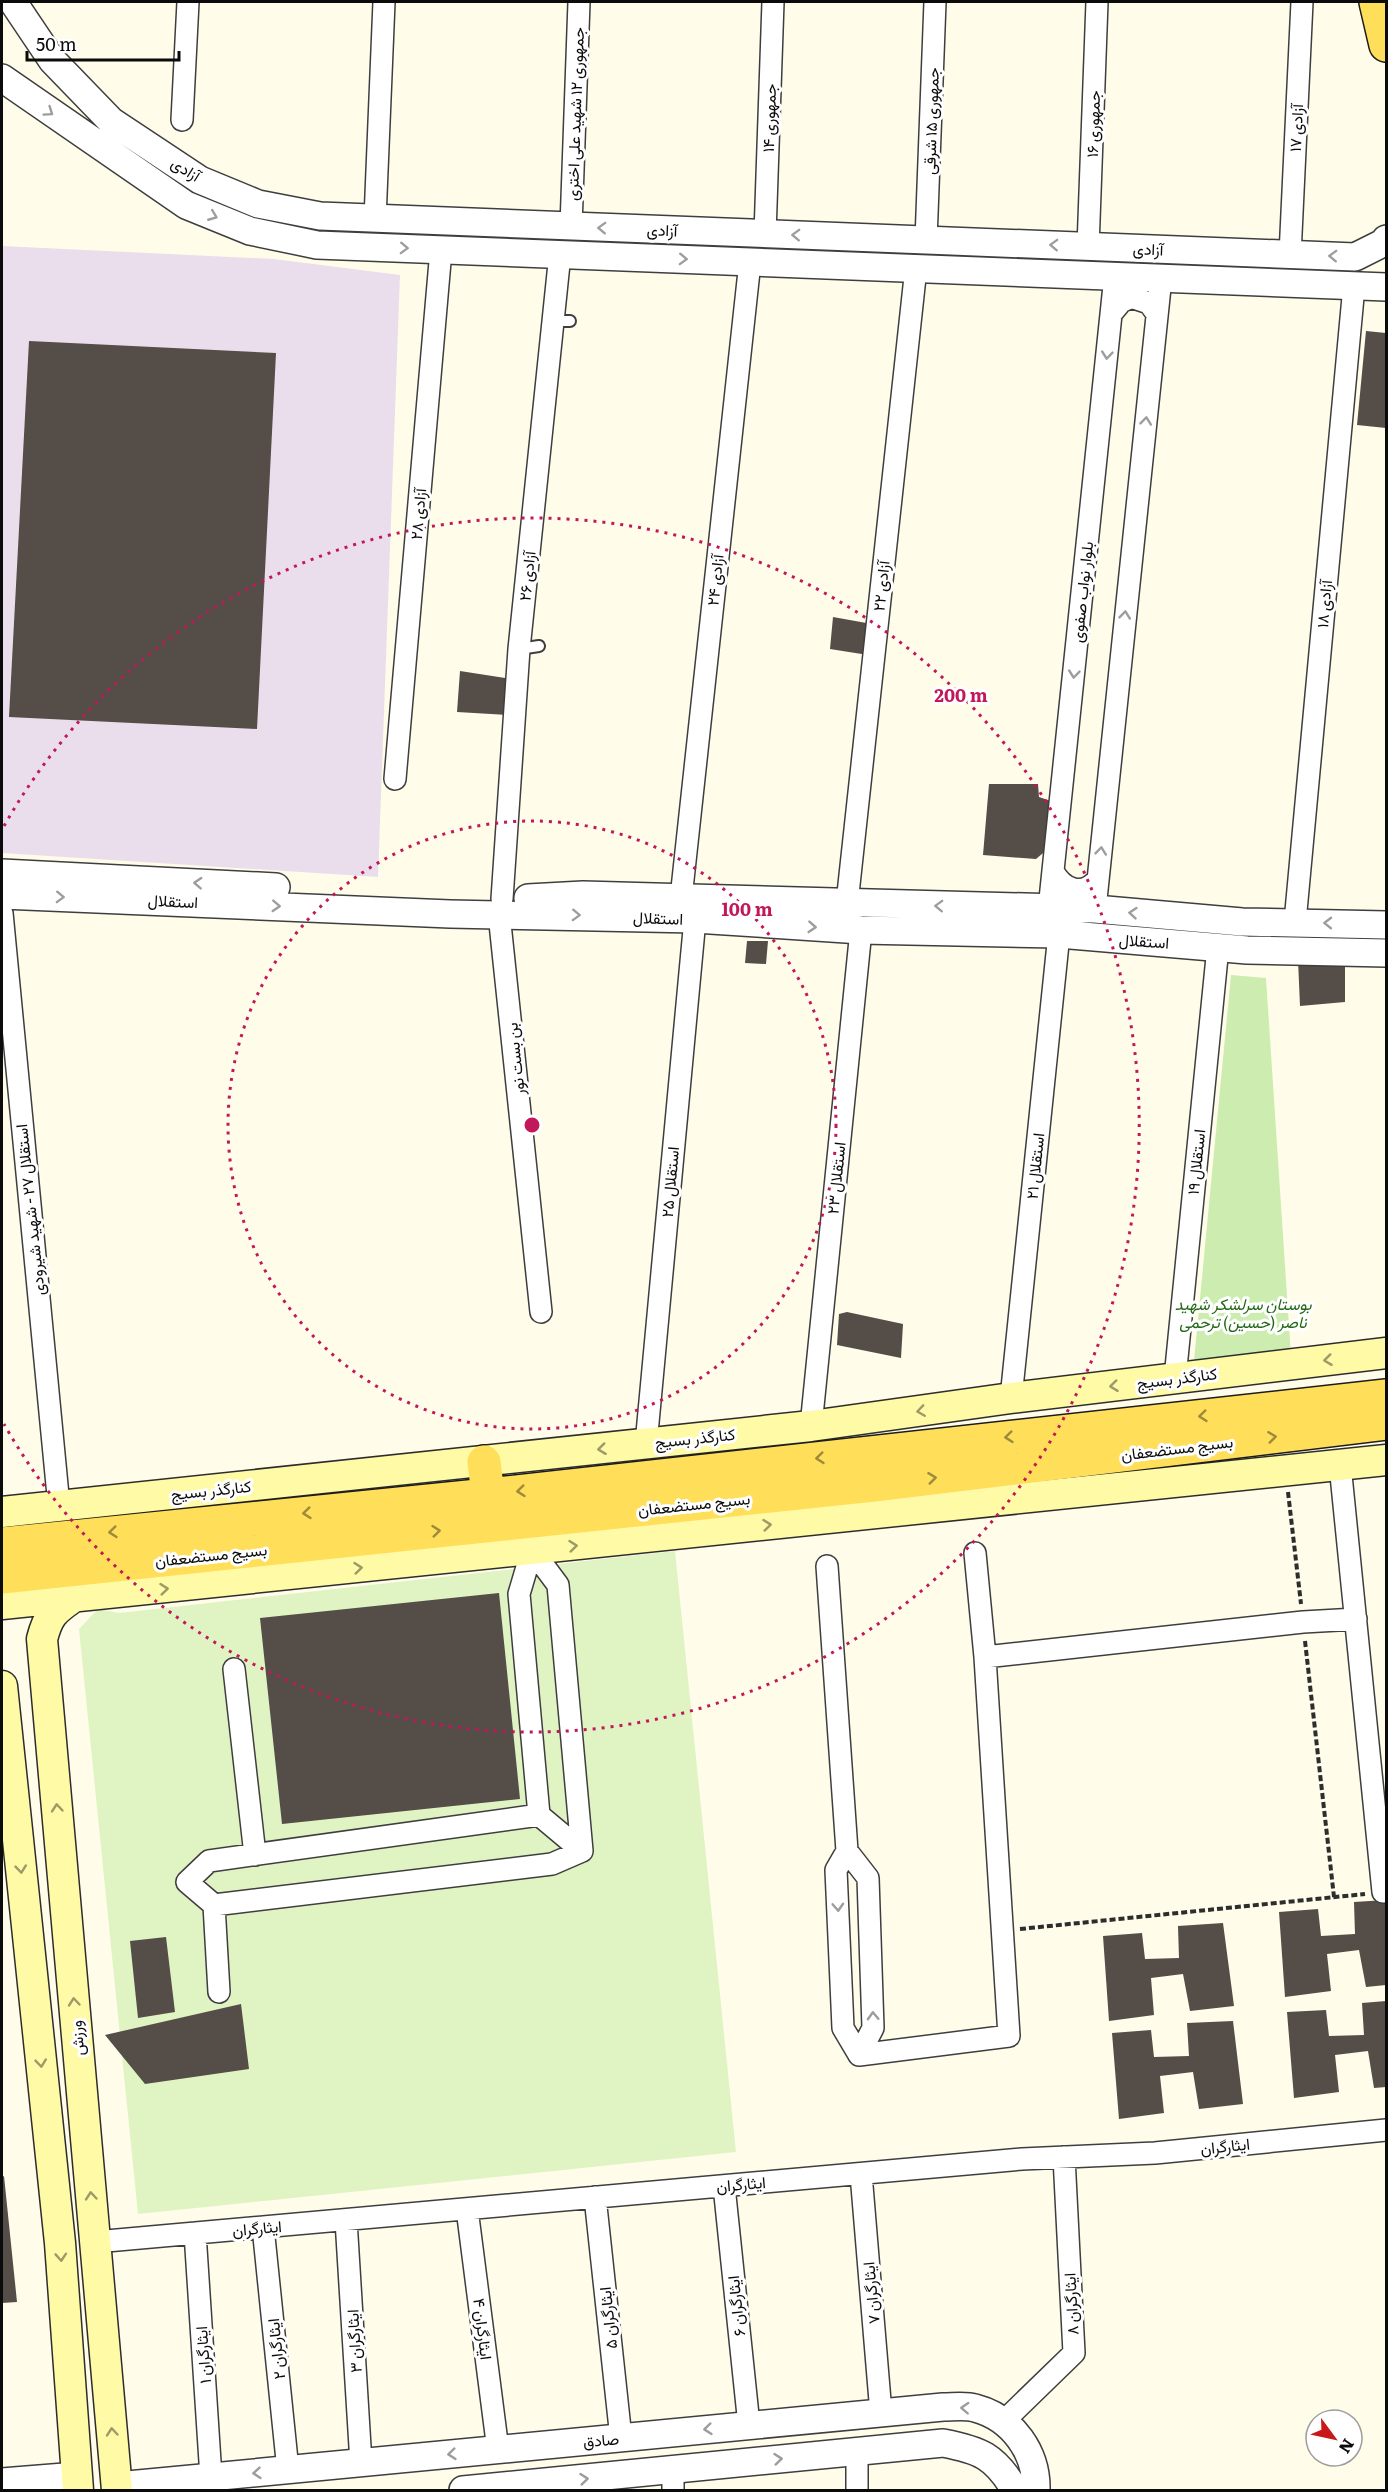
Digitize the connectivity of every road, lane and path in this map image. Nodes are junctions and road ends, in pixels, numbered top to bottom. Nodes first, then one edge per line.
1 (13, 2) edge
2 (188, 2) edge
3 (384, 2) edge
4 (579, 2) edge
5 (773, 2) edge
6 (935, 2) edge
7 (1097, 2) edge
8 (1302, 2) edge
9 (1376, 2) edge
10 (1386, 45) edge
11 (2, 78) edge
12 (182, 120) dead end
13 (375, 219) junction
14 (571, 226) junction
15 (765, 234) junction
16 (832, 237) junction
17 (1386, 239) edge
18 (926, 240) junction
19 (1088, 247) junction
20 (441, 250) junction
21 (560, 254) junction
22 (1290, 255) junction
23 (750, 262) junction
24 (831, 265) junction
25 (916, 268) junction
26 (1115, 276) junction
27 (1161, 278) junction
28 (1354, 286) junction
29 (1386, 287) edge
30 (1111, 314) junction
31 (1157, 314) junction
32 (395, 779) dead end
33 (1053, 871) junction
34 (2, 873) edge
35 (1098, 879) junction
36 (233, 894) junction
37 (2, 895) edge
38 (847, 903) junction
39 (501, 906) junction
40 (688, 909) junction
41 (1049, 909) junction
42 (1095, 909) junction
43 (2, 913) edge
44 (970, 919) junction
45 (1295, 922) junction
46 (1386, 924) edge
47 (861, 930) junction
48 (1059, 934) junction
49 (1218, 947) junction
50 (1386, 953) edge
51 (541, 1312) dead end
52 (1386, 1353) edge
53 (1175, 1378) junction
54 (1386, 1396) edge
55 (1011, 1398) junction
56 (1386, 1423) edge
57 (811, 1425) junction
58 (646, 1444) junction
59 (1386, 1460) edge
60 (484, 1462) junction
61 (1341, 1465) junction
62 (1286, 1471) junction
63 (488, 1494) junction
64 (59, 1506) junction
65 (2, 1512) edge
66 (2, 1544) edge
67 (532, 1550) junction
68 (975, 1553) dead end
69 (826, 1566) dead end
70 (2, 1577) edge
71 (113, 1580) junction
72 (72, 1598) junction
73 (2, 1604) edge
74 (1356, 1619) junction
75 (1303, 1622) junction
76 (985, 1657) junction
77 (234, 1669) dead end
78 (2, 1686) edge
79 (1377, 1737) edge
80 (539, 1815) junction
81 (582, 1851) junction
82 (847, 1851) junction
83 (255, 1855) junction
84 (1383, 1892) joint
85 (1334, 1897) junction
86 (213, 1905) junction
87 (1001, 1931) junction
88 (219, 1992) dead end
89 (859, 2055) junction
90 (1386, 2130) edge
91 (1064, 2157) junction
92 (861, 2174) junction
93 (724, 2186) junction
94 (595, 2197) junction
95 (467, 2209) junction
96 (346, 2220) junction
97 (263, 2227) junction
98 (195, 2233) junction
99 (95, 2242) junction
100 (881, 2413) junction
101 (1004, 2421) junction
102 (749, 2426) junction
103 (671, 2433) junction
104 (621, 2438) junction
105 (498, 2450) junction
106 (857, 2452) junction
107 (361, 2463) junction
108 (288, 2470) junction
109 (211, 2477) junction
110 (673, 2480) edge
111 (2, 2482) edge
112 (66, 2484) edge
113 (167, 2486) edge
114 (117, 2488) edge
115 (498, 2489) edge
116 (463, 2490) edge
117 (857, 2490) edge
118 (1015, 2490) edge
119 (1036, 2490) edge

1 - 13 street, آزادی
2 - 12 street
3 - 13 street
4 - 14 street, جمهوری ۱۲ شهید علی اختری
5 - 15 street, جمهوری ۱۴
6 - 18 street, جمهوری ۱۵ شرقی
7 - 19 street, جمهوری ۱۶
8 - 22 street, آزادی ۱۷
9 - 10 main road
11 -> 20 street, آزادی
13 - 14 street, آزادی
15 -> 14 street, آزادی
16 -> 15 street, آزادی
16 - 18 street, آزادی
16 - 24 street
17 -> 22 street, آزادی
19 -> 18 street, آزادی
19 - 22 street, آزادی
20 - 21 street, آزادی
20 - 32 street, آزادی ۲۸
21 -> 23 street, آزادی
21 - 39 street, آزادی ۲۶
23 - 24 street, آزادی
23 - 40 street, آزادی ۲۴
24 - 25 street, آزادی
25 - 26 street, آزادی
25 - 38 street, آزادی ۲۲
26 - 27 street, آزادی
26 - 30 street, بلوار نواب صفوی
27 - 28 street, آزادی
27 - 31 street
28 - 29 street, آزادی
28 - 45 street, آزادی ۱۸
30 - 31 street
30 -> 33 street, بلوار نواب صفوی
35 -> 31 street
33 - 35 street
33 - 41 street, بلوار نواب صفوی
36 -> 34 street, استقلال
35 - 42 street
37 -> 36 street, استقلال
36 - 39 street, استقلال
38 - 40 street, استقلال
44 -> 38 street, استقلال
39 -> 40 street, استقلال
39 - 40 street, استقلال
39 - 51 street, بن بست نور
40 -> 47 street, استقلال
40 - 58 street, استقلال ۲۵
41 - 42 street, استقلال
41 - 44 street, استقلال
45 -> 42 street, استقلال
43 - 64 street, استقلال ۲۷ - شهید شیرودی
44 - 47 street, استقلال
44 - 48 street, استقلال
46 -> 45 street, استقلال
47 - 57 street, استقلال ۲۳
48 - 49 street, استقلال
48 - 55 street, استقلال ۲۱
49 - 50 street, استقلال
49 - 53 street, استقلال ۱۹
52 -> 53 main road, کنارگذر بسیج
53 -> 55 main road, کنارگذر بسیج
54 -> 63 main road, بسیج مستضعفان
55 -> 57 main road, کنارگذر بسیج
71 -> 56 main road, بسیج مستضعفان
57 - 58 main road, کنارگذر بسیج
58 -> 60 main road, کنارگذر بسیج
59 - 61 main road
60 - 63 main road
60 - 64 main road, کنارگذر بسیج
61 - 62 main road
61 - 74 street
67 -> 62 main road
62 - 75 path
63 -> 66 main road, بسیج مستضعفان
64 - 65 main road, کنارگذر بسیج
71 -> 67 main road
67 - 80 street
67 - 81 street
68 - 76 street
69 - 82 street
70 - 71 main road, بسیج مستضعفان
71 - 72 main road
72 - 73 main road
99 -> 72 main road, ورزش
74 - 75 street
74 - 79 street
75 - 76 street
75 - 85 path
76 - 87 street
77 - 83 street
78 -> 112 main road
79 - 84 street
80 - 81 street
80 - 83 street
81 - 86 street
82 -> 89 street
89 -> 82 street
83 - 86 street
84 - 85 path
85 - 87 path
86 - 88 street
87 - 89 street
90 - 91 street, ایثارگران
91 - 92 street, ایثارگران
91 - 101 street, ایثارگران ۸
92 - 93 street, ایثارگران
92 - 100 street, ایثارگران ۷
93 - 94 street, ایثارگران
93 - 102 street, ایثارگران ۶
94 - 95 street, ایثارگران
94 - 104 street, ایثارگران ۵
95 - 96 street, ایثارگران
95 - 105 street, ایثارگران ۴
96 - 97 street, ایثارگران
96 - 107 street, ایثارگران ۳
97 - 98 street, ایثارگران
97 - 108 street, ایثارگران ۲
98 - 99 street, ایثارگران
98 - 109 street, ایثارگران ۱
114 -> 99 main road, ورزش
101 -> 100 street, صادق
100 - 102 street, صادق
101 - 119 street, صادق
102 -> 103 street, صادق
103 - 104 street, صادق
103 - 110 street
104 - 105 street, صادق
105 -> 107 street, صادق
110 -> 106 street
106 - 117 street
106 - 118 street
107 - 108 street, صادق
108 -> 109 street, صادق
109 - 113 street, صادق
115 -> 110 street
111 - 112 street
113 - 114 street, صادق
115 - 116 street

